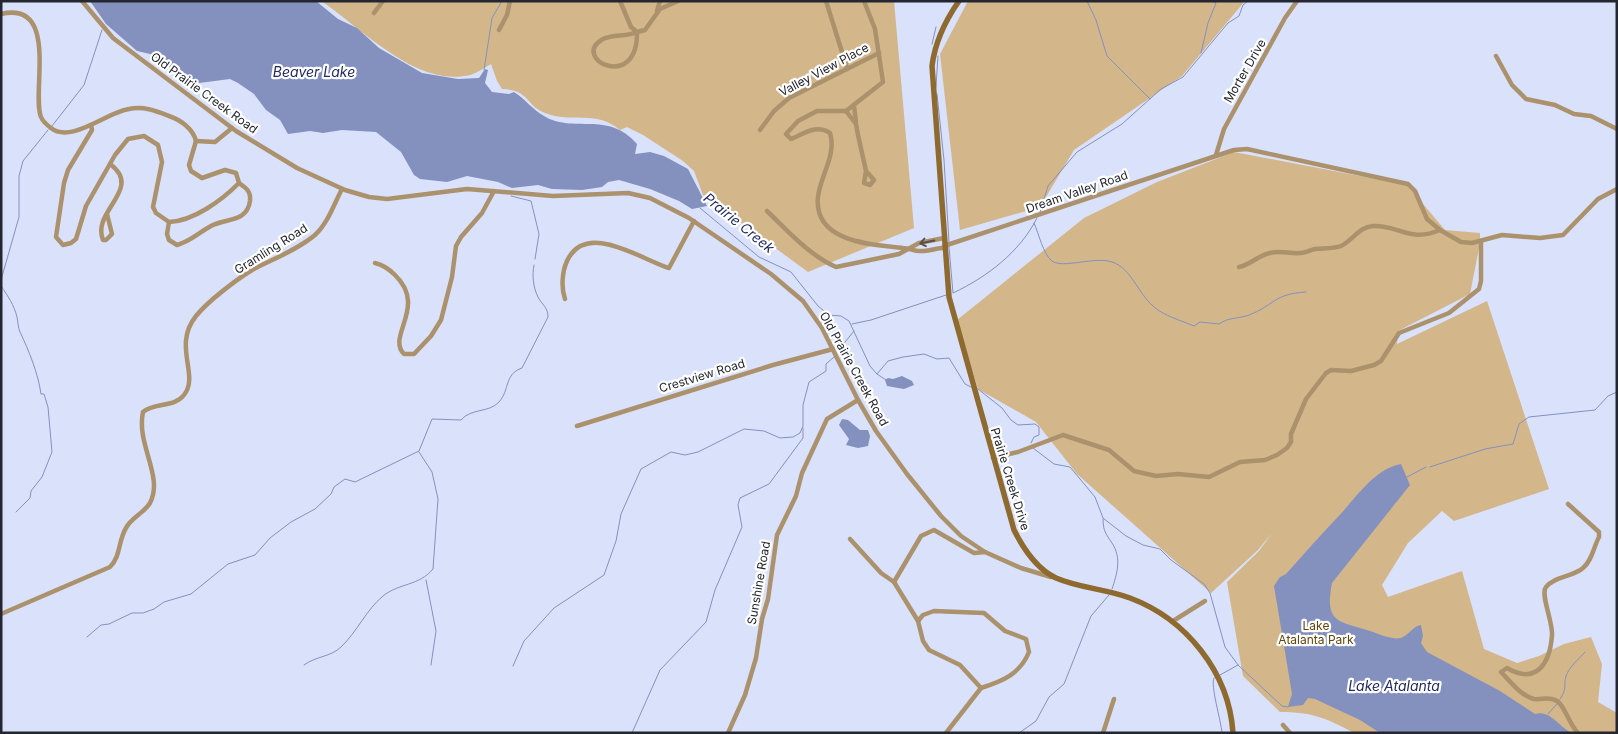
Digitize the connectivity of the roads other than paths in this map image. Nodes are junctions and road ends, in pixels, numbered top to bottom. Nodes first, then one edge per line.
1 (82, 1) edge
2 (383, 1) edge
3 (510, 1) edge
4 (620, 1) edge
5 (660, 1) edge
6 (678, 1) edge
7 (826, 1) edge
8 (864, 1) edge
9 (960, 1) edge
10 (1297, 1) edge
11 (374, 13) dead end
12 (656, 13) junction
13 (1, 14) edge
14 (499, 30) dead end
15 (638, 32) junction
16 (879, 53) junction
17 (1496, 56) dead end
18 (847, 68) junction
19 (854, 106) junction
20 (846, 111) junction
21 (856, 124) junction
22 (91, 125) junction
23 (232, 128) junction
24 (1617, 129) edge
25 (760, 130) dead end
26 (196, 141) junction
27 (1216, 155) junction
28 (110, 164) junction
29 (866, 172) dead end
30 (239, 183) junction
31 (342, 189) junction
32 (1617, 189) edge
33 (494, 191) junction
34 (767, 211) dead end
35 (106, 214) junction
36 (694, 220) junction
37 (169, 222) junction
38 (1440, 230) junction
39 (944, 238) junction
40 (1482, 241) junction
41 (944, 247) junction
42 (911, 248) junction
43 (375, 263) dead end
44 (1239, 267) dead end
45 (565, 299) dead end
46 (833, 349) junction
47 (858, 400) junction
48 (577, 426) dead end
49 (993, 458) junction
50 (1568, 504) dead end
51 (850, 540) dead end
52 (985, 552) junction
53 (1055, 578) junction
54 (894, 582) junction
55 (1205, 602) dead end
56 (1, 614) edge
57 (918, 621) junction
58 (1173, 621) junction
59 (981, 688) junction
60 (1114, 699) dead end
61 (1283, 725) dead end
62 (728, 733) edge
63 (946, 733) edge
64 (1103, 733) edge
65 (1233, 733) edge
66 (1290, 733) edge
67 (1578, 733) edge

1 - 23 street, Old Prairie Creek Road
2 - 11 street
3 - 14 street
4 - 15 street
5 - 12 street
6 - 12 street
7 - 18 street
8 - 16 street
9 - 39 main road, Prairie Creek Drive
10 - 27 street, Morter Drive
12 - 15 street
13 - 22 street
15 - 15 street
16 - 18 street, Valley View Place
16 - 19 street
17 - 24 street
18 - 25 street, Valley View Place
19 - 20 street
19 - 21 street
20 - 21 street
20 - 42 street, Dream Valley Road
21 - 29 street
22 - 26 street
22 - 28 street
23 - 26 street
23 - 31 street, Old Prairie Creek Road
26 - 30 street
27 - 38 street, Dream Valley Road
27 - 41 street, Dream Valley Road
28 - 35 street
28 - 37 street
30 - 37 street
30 - 37 street
31 - 33 street, Old Prairie Creek Road
31 - 56 street, Gramling Road
32 - 40 street, Dream Valley Road
33 - 36 street, Old Prairie Creek Road
33 - 43 street
34 - 42 street
35 - 35 street
36 - 45 street
36 - 46 street, Old Prairie Creek Road
38 - 40 street, Dream Valley Road
38 - 44 street
39 - 41 main road, Prairie Creek Drive
39 -> 42 street
40 - 49 street
41 - 42 street, Dream Valley Road
41 - 49 main road, Prairie Creek Drive
46 - 47 street, Old Prairie Creek Road
46 - 48 street, Crestview Road
47 - 52 street, Old Prairie Creek Road
47 - 62 street, Sunshine Road
49 - 53 main road, Prairie Creek Drive
50 - 67 street
51 - 54 street
52 - 53 street, Old Prairie Creek Road
52 - 54 street
53 - 58 main road, Prairie Creek Drive
54 - 57 street
55 - 58 street
57 - 59 street
57 - 59 street
58 - 65 main road, Prairie Creek Drive
59 - 63 street
60 - 64 street
61 - 66 street

